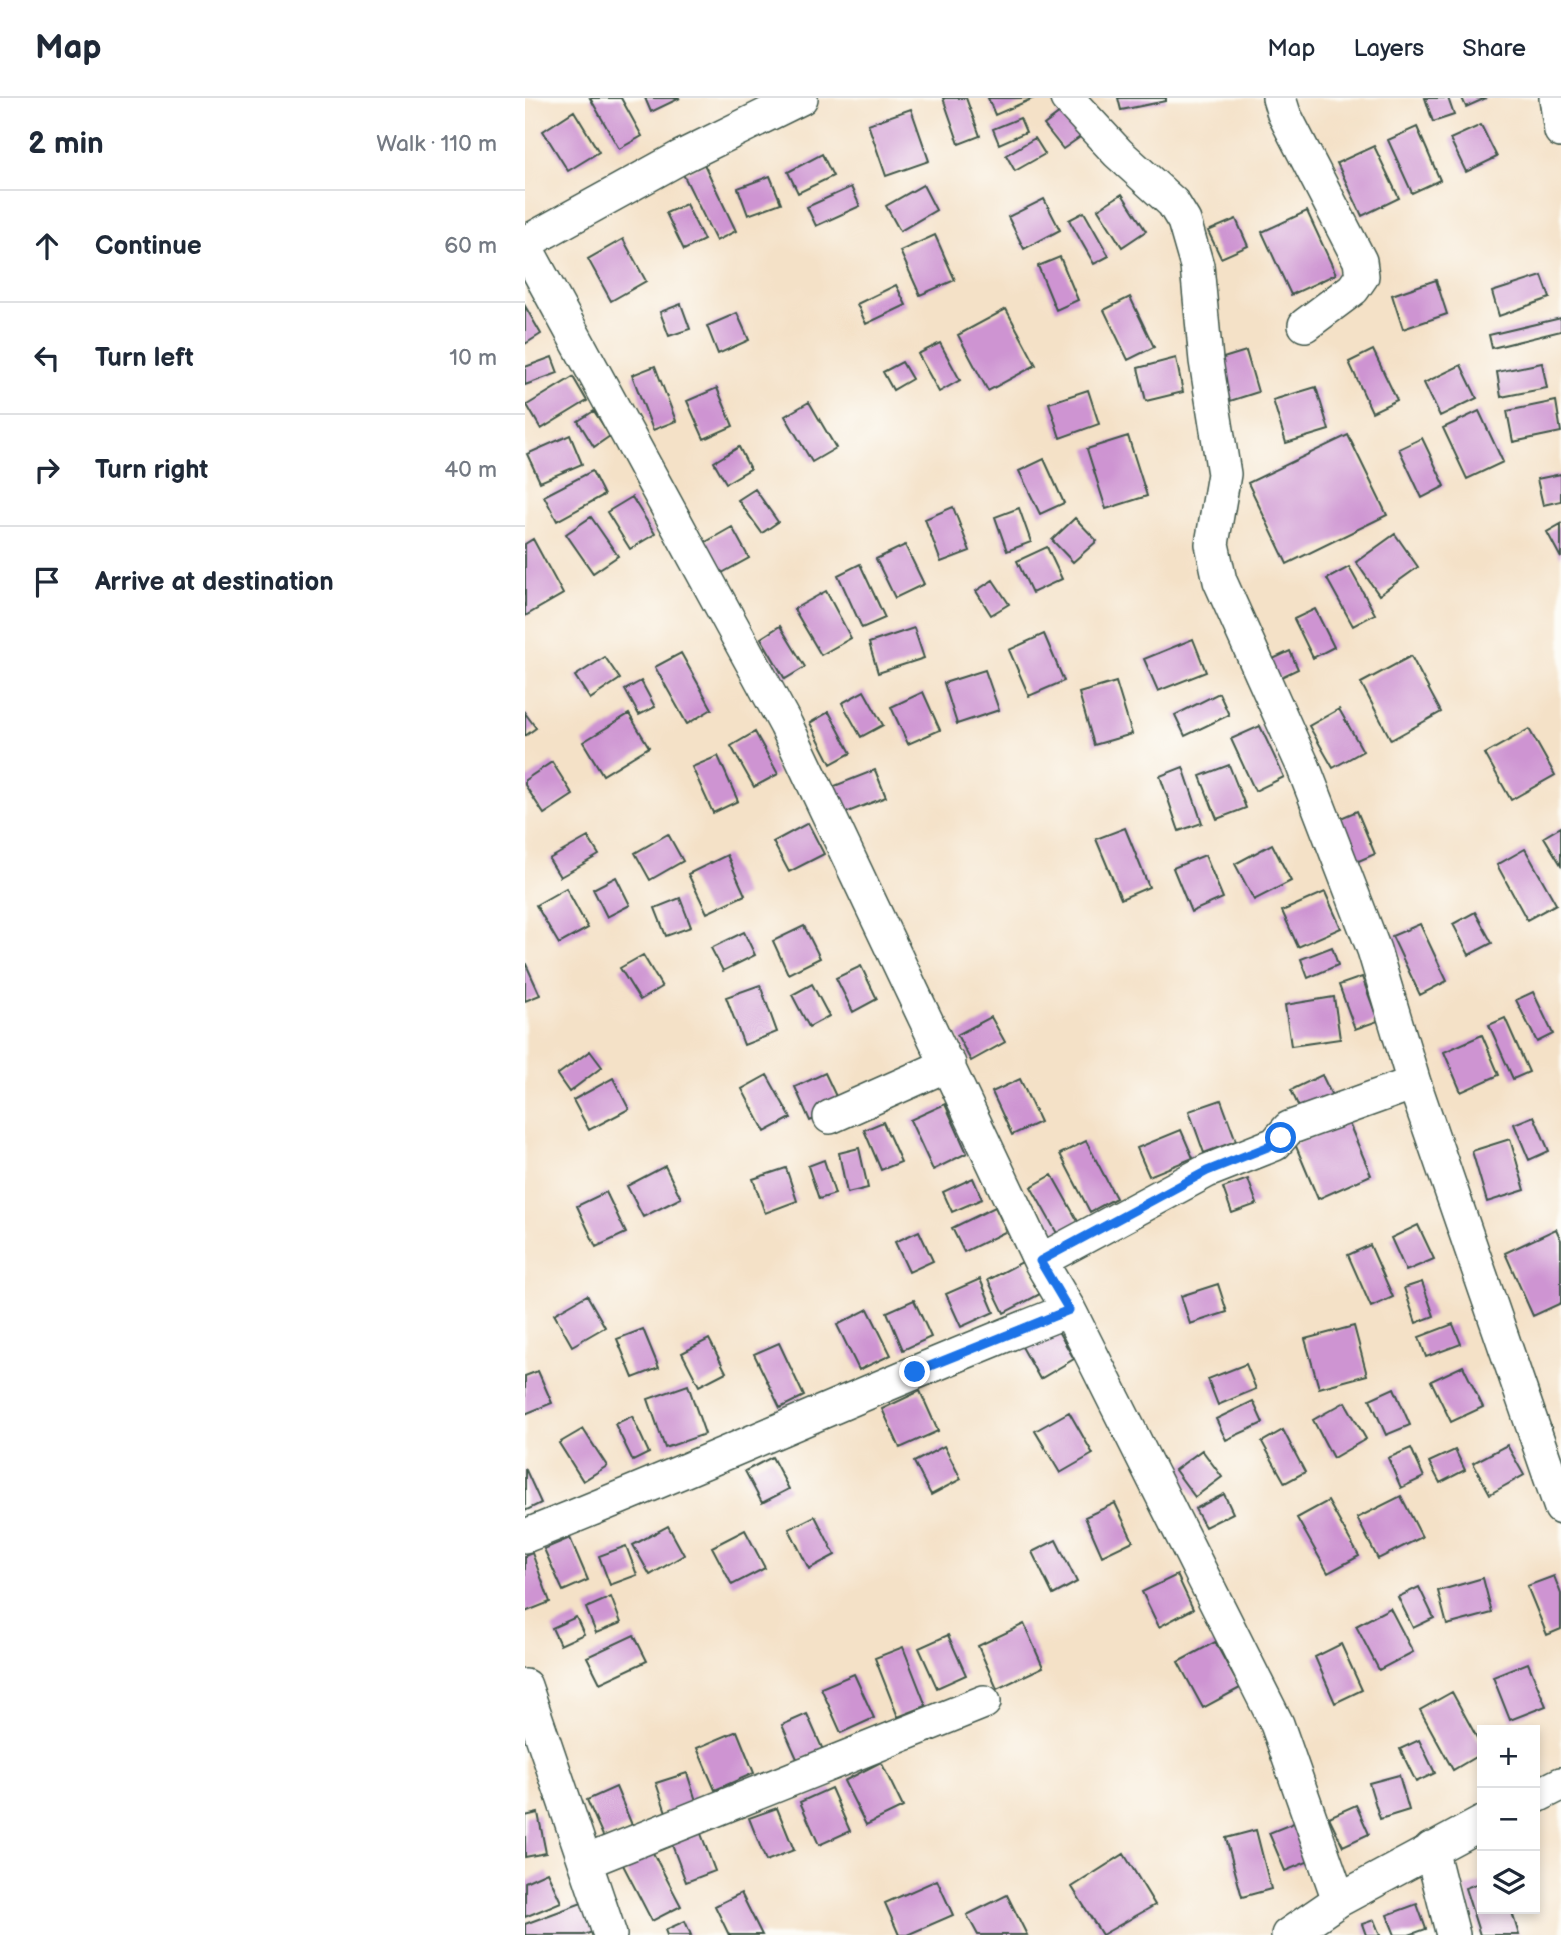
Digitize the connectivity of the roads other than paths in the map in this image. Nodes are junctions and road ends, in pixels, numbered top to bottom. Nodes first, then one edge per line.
1 (801, 98) edge
2 (1067, 98) edge
3 (1279, 98) edge
4 (1556, 98) edge
5 (1561, 131) edge
6 (525, 244) edge
7 (1305, 325) dead end
8 (949, 1064) junction
9 (1414, 1083) junction
10 (830, 1117) dead end
11 (1040, 1261) junction
12 (1069, 1310) junction
13 (1561, 1508) edge
14 (525, 1536) edge
15 (525, 1686) edge
16 (984, 1702) dead end
17 (1561, 1784) edge
18 (1540, 1794) edge
19 (1477, 1826) edge
20 (1431, 1849) junction
21 (585, 1861) junction
22 (1339, 1900) junction
23 (610, 1935) edge
24 (1288, 1935) edge
25 (1453, 1935) edge

1 - 6 street
2 - 9 street
3 - 7 street
4 - 5 street
6 - 8 street
8 - 10 street
8 - 11 street
9 - 11 street
9 - 13 street
11 - 12 street
12 - 14 street
12 - 22 street
15 - 21 street
16 - 21 street
17 - 18 street
19 - 20 street
20 - 22 street
20 - 25 street
21 - 23 street
22 - 24 street

